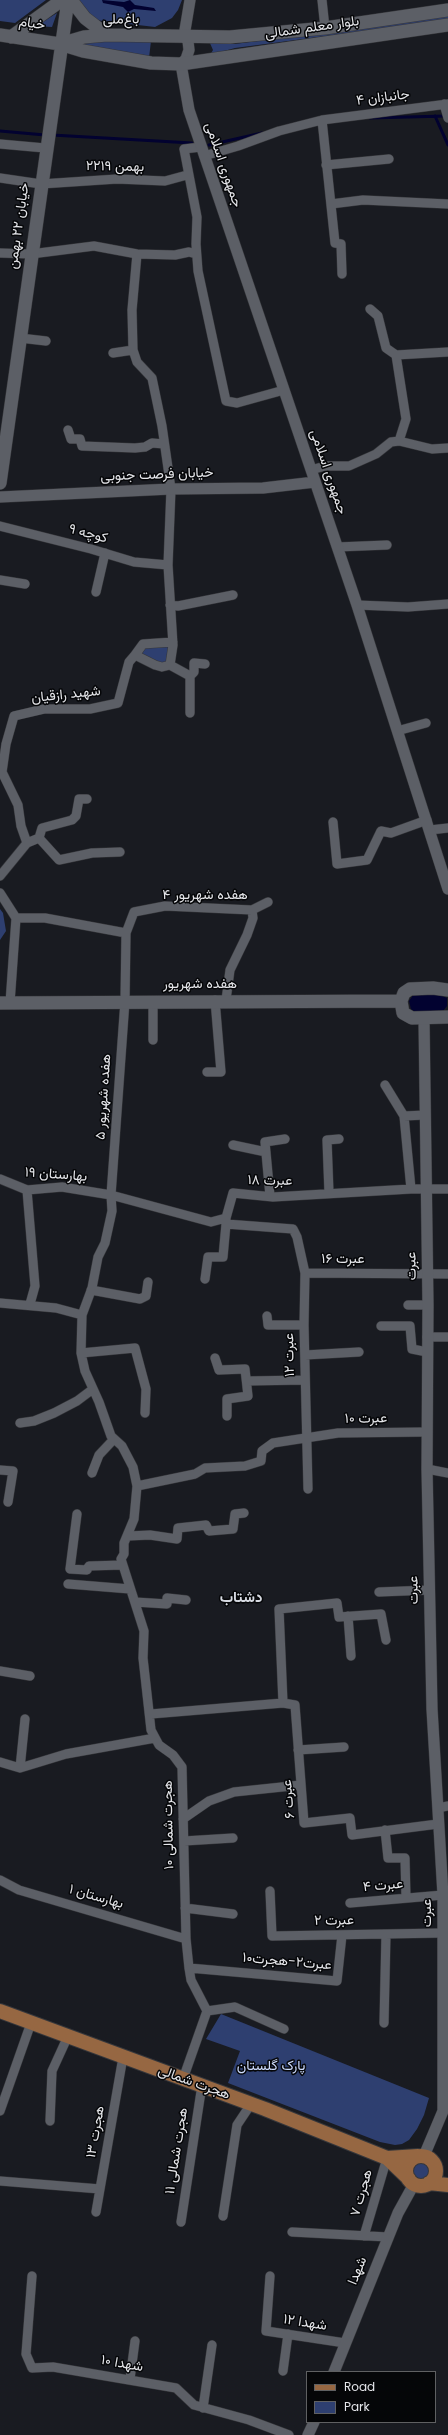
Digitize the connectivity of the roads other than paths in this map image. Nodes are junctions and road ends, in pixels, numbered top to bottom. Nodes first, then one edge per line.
1 (62, 0) edge
2 (68, 0) edge
3 (72, 0) edge
4 (190, 0) edge
5 (322, 0) edge
6 (448, 10) edge
7 (448, 25) edge
8 (325, 28) junction
9 (107, 35) junction
10 (6, 36) edge
11 (184, 36) junction
12 (84, 37) junction
13 (60, 44) junction
14 (83, 51) junction
15 (181, 64) junction
16 (446, 104) edge
17 (448, 118) edge
18 (322, 120) junction
19 (0, 144) edge
20 (45, 148) junction
21 (203, 152) junction
22 (389, 159) dead end
23 (326, 165) junction
24 (187, 175) junction
25 (0, 178) edge
26 (41, 184) junction
27 (331, 204) junction
28 (448, 204) edge
29 (0, 253) edge
30 (31, 254) junction
31 (137, 254) junction
32 (196, 254) junction
33 (342, 274) dead end
34 (370, 309) dead end
35 (20, 338) junction
36 (46, 341) dead end
37 (133, 350) junction
38 (448, 352) edge
39 (113, 353) dead end
40 (396, 355) junction
41 (284, 390) junction
42 (68, 430) dead end
43 (399, 441) junction
44 (164, 444) junction
45 (448, 448) edge
46 (311, 470) junction
47 (315, 482) junction
48 (0, 483) edge
49 (171, 489) junction
50 (0, 497) edge
51 (0, 526) edge
52 (387, 545) dead end
53 (337, 547) junction
54 (105, 553) junction
55 (168, 565) junction
56 (0, 580) edge
57 (25, 584) dead end
58 (96, 592) dead end
59 (233, 595) dead end
60 (448, 604) edge
61 (170, 605) junction
62 (357, 605) junction
63 (173, 642) junction
64 (135, 655) junction
65 (205, 664) dead end
66 (170, 665) junction
67 (190, 676) junction
68 (190, 713) dead end
69 (426, 723) dead end
70 (397, 731) junction
71 (3, 744) edge
72 (87, 799) dead end
73 (333, 822) dead end
74 (428, 825) junction
75 (448, 828) edge
76 (39, 838) junction
77 (27, 843) junction
78 (120, 852) dead end
79 (0, 876) edge
80 (448, 890) edge
81 (0, 894) edge
82 (268, 902) dead end
83 (252, 910) junction
84 (16, 918) junction
85 (126, 933) junction
86 (448, 990) edge
87 (220, 1000) junction
88 (125, 1001) junction
89 (153, 1001) junction
90 (401, 1001) junction
91 (5, 1003) edge
92 (448, 1017) edge
93 (424, 1019) junction
94 (153, 1040) dead end
95 (207, 1072) dead end
96 (385, 1085) dead end
97 (425, 1115) junction
98 (404, 1116) junction
99 (285, 1139) dead end
100 (339, 1139) dead end
101 (233, 1144) dead end
102 (266, 1152) junction
103 (0, 1179) edge
104 (411, 1188) junction
105 (426, 1189) junction
106 (448, 1189) edge
107 (27, 1190) junction
108 (329, 1193) junction
109 (111, 1195) junction
110 (270, 1196) junction
111 (226, 1221) junction
112 (305, 1273) junction
113 (427, 1274) junction
114 (448, 1274) edge
115 (205, 1280) dead end
116 (148, 1282) dead end
117 (91, 1290) junction
118 (0, 1302) edge
119 (30, 1304) junction
120 (408, 1305) dead end
121 (428, 1305) junction
122 (82, 1315) junction
123 (267, 1316) dead end
124 (304, 1325) junction
125 (381, 1326) dead end
126 (428, 1337) junction
127 (448, 1337) edge
128 (81, 1352) junction
129 (359, 1352) dead end
130 (427, 1352) junction
131 (305, 1355) junction
132 (215, 1358) dead end
133 (305, 1380) junction
134 (247, 1381) junction
135 (93, 1389) junction
136 (145, 1413) dead end
137 (228, 1416) dead end
138 (20, 1423) dead end
139 (426, 1432) junction
140 (307, 1438) junction
141 (114, 1440) junction
142 (427, 1468) junction
143 (0, 1470) edge
144 (92, 1473) dead end
145 (448, 1473) edge
146 (137, 1486) junction
147 (308, 1489) dead end
148 (8, 1502) dead end
149 (244, 1513) dead end
150 (77, 1514) dead end
151 (128, 1536) junction
152 (122, 1565) junction
153 (68, 1584) dead end
154 (130, 1589) junction
155 (429, 1590) junction
156 (379, 1592) dead end
157 (186, 1600) dead end
158 (135, 1602) junction
159 (348, 1616) junction
160 (386, 1640) dead end
161 (351, 1656) dead end
162 (0, 1671) edge
163 (30, 1676) dead end
164 (283, 1703) junction
165 (151, 1714) junction
166 (25, 1719) dead end
167 (156, 1738) junction
168 (344, 1746) dead end
169 (298, 1750) junction
170 (0, 1762) edge
171 (20, 1768) junction
172 (301, 1785) junction
173 (443, 1807) edge
174 (183, 1818) junction
175 (438, 1824) junction
176 (386, 1830) junction
177 (233, 1838) dead end
178 (184, 1841) junction
179 (0, 1880) edge
180 (270, 1891) dead end
181 (442, 1895) junction
182 (406, 1898) junction
183 (350, 1903) dead end
184 (185, 1908) junction
185 (233, 1914) dead end
186 (386, 1934) junction
187 (342, 1935) junction
188 (444, 1938) edge
189 (186, 1939) junction
190 (189, 1968) junction
191 (0, 2011) edge
192 (207, 2011) junction
193 (31, 2022) junction
194 (384, 2023) dead end
195 (284, 2029) dead end
196 (68, 2036) junction
197 (445, 2038) edge
198 (123, 2057) junction
199 (183, 2079) junction
200 (202, 2085) junction
201 (251, 2104) junction
202 (0, 2111) edge
203 (445, 2114) edge
204 (50, 2121) dead end
205 (425, 2157) junction
206 (387, 2158) junction
207 (448, 2173) edge
208 (0, 2181) edge
209 (411, 2181) junction
210 (429, 2184) junction
211 (448, 2185) edge
212 (100, 2189) junction
213 (96, 2212) dead end
214 (223, 2216) dead end
215 (181, 2222) dead end
216 (292, 2232) dead end
217 (364, 2236) junction
218 (388, 2237) junction
219 (32, 2276) dead end
220 (270, 2276) dead end
221 (288, 2334) junction
222 (135, 2341) dead end
223 (345, 2343) junction
224 (212, 2345) dead end
225 (283, 2371) dead end
226 (334, 2371) edge
227 (130, 2379) junction
228 (203, 2408) junction
229 (314, 2423) edge
230 (289, 2435) edge
231 (308, 2435) edge

1 - 10 main road
2 - 13 main road, خیابان ۲۲ بهمن
3 - 9 main road
4 - 11 street
5 - 8 street
6 - 8 main road, بلوار معلم شمالی
7 - 15 main road, بلوار معلم شمالی
8 - 11 main road, بلوار معلم شمالی
9 - 11 main road, باغ‌ملی
9 - 12 main road, باغ‌ملی
10 - 13 main road, خیام
11 - 15 street
12 - 13 main road, باغ‌ملی
12 - 14 main road
13 - 14 main road, خیام
13 - 20 main road, خیابان ۲۲ بهمن
14 - 15 main road, بلوار معلم شمالی
15 - 21 street, جمهوری اسلامی
16 - 17 street
16 - 18 street, جانبازان ۴
18 - 21 street, جانبازان ۴
18 - 23 street
19 - 20 street
20 - 26 main road, خیابان ۲۲ بهمن
21 - 24 street, جانبازان ۴
21 - 41 street, جمهوری اسلامی
22 - 23 street
23 - 27 street
24 - 26 street, ۲۲بهمن ۱۹
24 - 32 street
25 - 26 street, ۲۲بهمن ۱۹
26 - 30 main road, خیابان ۲۲ بهمن
27 - 28 street
27 - 33 street
29 - 30 street
30 - 31 street
30 - 35 main road, خیابان ۲۲ بهمن
31 - 32 street
31 - 37 street
32 - 41 street
34 - 40 street
35 - 36 street
35 - 48 main road, خیابان ۲۲ بهمن
37 - 39 street
37 - 44 street
38 - 40 street
40 - 43 street
41 - 46 street, جمهوری اسلامی
42 - 44 street
43 - 45 street
43 - 46 street
44 - 49 street
46 - 47 street, جمهوری اسلامی
47 - 49 street, خیابان فرصت جنوبی
47 - 53 street, جمهوری اسلامی
49 - 50 street, خیابان فرصت جنوبی
49 - 55 street
51 - 54 street, کوچه ۹
52 - 53 street
53 - 62 street, جمهوری اسلامی
54 - 55 street, کوچه ۹
54 - 58 street
55 - 61 street
56 - 57 street
59 - 61 street
60 - 62 street
61 - 63 street
62 - 70 street, جمهوری اسلامی
63 - 64 street
63 - 66 street
64 - 66 street
64 - 71 street, شهید رازقیان
65 - 67 street
66 - 67 street
67 - 68 street
69 - 70 street
70 - 74 street, جمهوری اسلامی
71 - 77 street, شهید رازقیان
72 - 76 street
73 - 74 street
74 - 75 street
74 - 80 street, جمهوری اسلامی
76 - 77 street
76 - 78 street
77 - 79 street
81 - 84 street
82 - 83 street, هفده شهریور ۴
83 - 85 street, هفده شهریور ۴
83 - 87 street
84 - 85 street
84 - 91 street
85 - 88 street, هفده شهریور ۴
86 - 90 main road
87 - 89 main road, هفده شهریور
87 - 90 main road, هفده شهریور
87 - 95 street
88 - 89 main road, هفده شهریور
88 - 91 main road, هفده شهریور
88 - 109 street, هفده شهریور ۵
89 - 94 street
90 - 93 main road
92 - 93 main road
93 - 97 street, عبرت
96 - 98 street
97 - 98 street
97 - 105 street, عبرت
98 - 104 street
99 - 102 street
100 - 108 street
101 - 102 street
102 - 110 street
103 - 107 street, بهارستان ۱۹
104 - 105 street, عبرت ۱۸
104 - 108 street, عبرت ۱۸
105 - 106 street, عبرت ۱۸
105 - 113 street, عبرت
107 - 109 street, بهارستان ۱۹
107 - 119 street
108 - 110 street, عبرت ۱۸
109 - 111 street
109 - 117 street, هفده شهریور ۵
110 - 111 street, عبرت ۱۸
111 - 112 street, عبرت ۱۶
111 - 115 street
112 - 113 street, عبرت ۱۶
112 - 124 street, عبرت ۱۲
113 - 114 street, عبرت ۱۶
113 - 121 street, عبرت
116 - 117 street
117 - 122 street, هفده شهریور ۵
118 - 119 street
119 - 122 street
120 - 121 street
121 - 126 street, عبرت
122 - 128 street, هفده شهریور ۵
123 - 124 street
124 - 131 street, عبرت ۱۲
125 - 130 street
126 - 127 street
126 - 130 street, عبرت
128 - 135 street, هجرت شمالی ۱۰
128 - 136 street
129 - 131 street
130 - 139 street, عبرت
131 - 133 street, عبرت ۱۲
132 - 134 street
133 - 134 street
133 - 140 street, عبرت ۱۲
134 - 137 street
135 - 138 street
135 - 141 street, هجرت شمالی ۱۰
139 - 140 street, عبرت ۱۰
139 - 142 street, عبرت
140 - 146 street, عبرت ۱۰
140 - 147 street, عبرت ۱۲
141 - 144 street
141 - 146 street, هجرت شمالی ۱۰
142 - 145 street
142 - 155 street, عبرت
143 - 148 street
146 - 151 street, هجرت شمالی ۱۰
149 - 151 street
150 - 152 street
151 - 152 street, هجرت شمالی ۱۰
152 - 154 street, هجرت شمالی ۱۰
153 - 154 street
154 - 158 street, هجرت شمالی ۱۰
155 - 156 street
155 - 173 street, عبرت
157 - 158 street
158 - 165 street, هجرت شمالی ۱۰
159 - 160 street
159 - 161 street
159 - 164 street
162 - 163 street
164 - 165 street
164 - 169 street, عبرت ۶
165 - 167 street, هجرت شمالی ۱۰
166 - 171 street
167 - 171 street
167 - 174 street, هجرت شمالی ۱۰
168 - 169 street
169 - 172 street, عبرت ۶
170 - 171 street
172 - 174 street
172 - 176 street, عبرت ۶
173 - 175 street, عبرت
174 - 178 street, هجرت شمالی ۱۰
175 - 176 street, عبرت ۶
175 - 181 street, عبرت
176 - 182 street
177 - 178 street
178 - 184 street, هجرت شمالی ۱۰
179 - 189 street, بهارستان ۱
180 - 187 street, عبرت ۲
181 - 182 street, عبرت ۴
181 - 188 street, عبرت
182 - 183 street, عبرت ۴
184 - 185 street
184 - 189 street, هجرت شمالی ۱۰
186 - 187 street, عبرت ۲
186 - 188 street, عبرت ۲
186 - 194 street
187 - 190 street, عبرت۲-هجرت۱۰
188 - 197 street, عبرت
189 - 190 street, هجرت شمالی ۱۰
190 - 192 street, هجرت شمالی ۱۰
191 - 193 main road, هجرت شمالی
192 - 195 street
192 - 199 street
193 - 196 main road, هجرت شمالی
193 - 202 street
196 - 198 main road, هجرت شمالی
196 - 204 street
197 - 203 street, عبرت
198 - 199 main road, هجرت شمالی
198 - 212 street, هجرت ۱۳
199 - 200 main road, هجرت شمالی
200 - 201 main road, هجرت شمالی
200 - 215 street, هجرت شمالی ۱۱
201 - 206 main road, هجرت شمالی
201 - 214 street
203 - 205 street, عبرت
205 - 206 main road
205 - 207 main road
205 - 209 main road
205 - 210 main road
206 - 209 main road
206 - 217 street, هجرت ۷
208 - 212 street
209 - 210 main road
209 - 218 street, شهدا
210 - 211 main road
212 - 213 street, هجرت ۱۳
216 - 217 street
217 - 218 street
218 - 223 street, شهدا
219 - 227 street, شهدا ۱۰
220 - 221 street, شهدا ۱۲
221 - 223 street, شهدا ۱۲
221 - 225 street
222 - 227 street
223 - 226 street, شهدا
224 - 228 street
227 - 228 street, شهدا ۱۰
228 - 230 street, شهدا ۱۰
229 - 231 street

